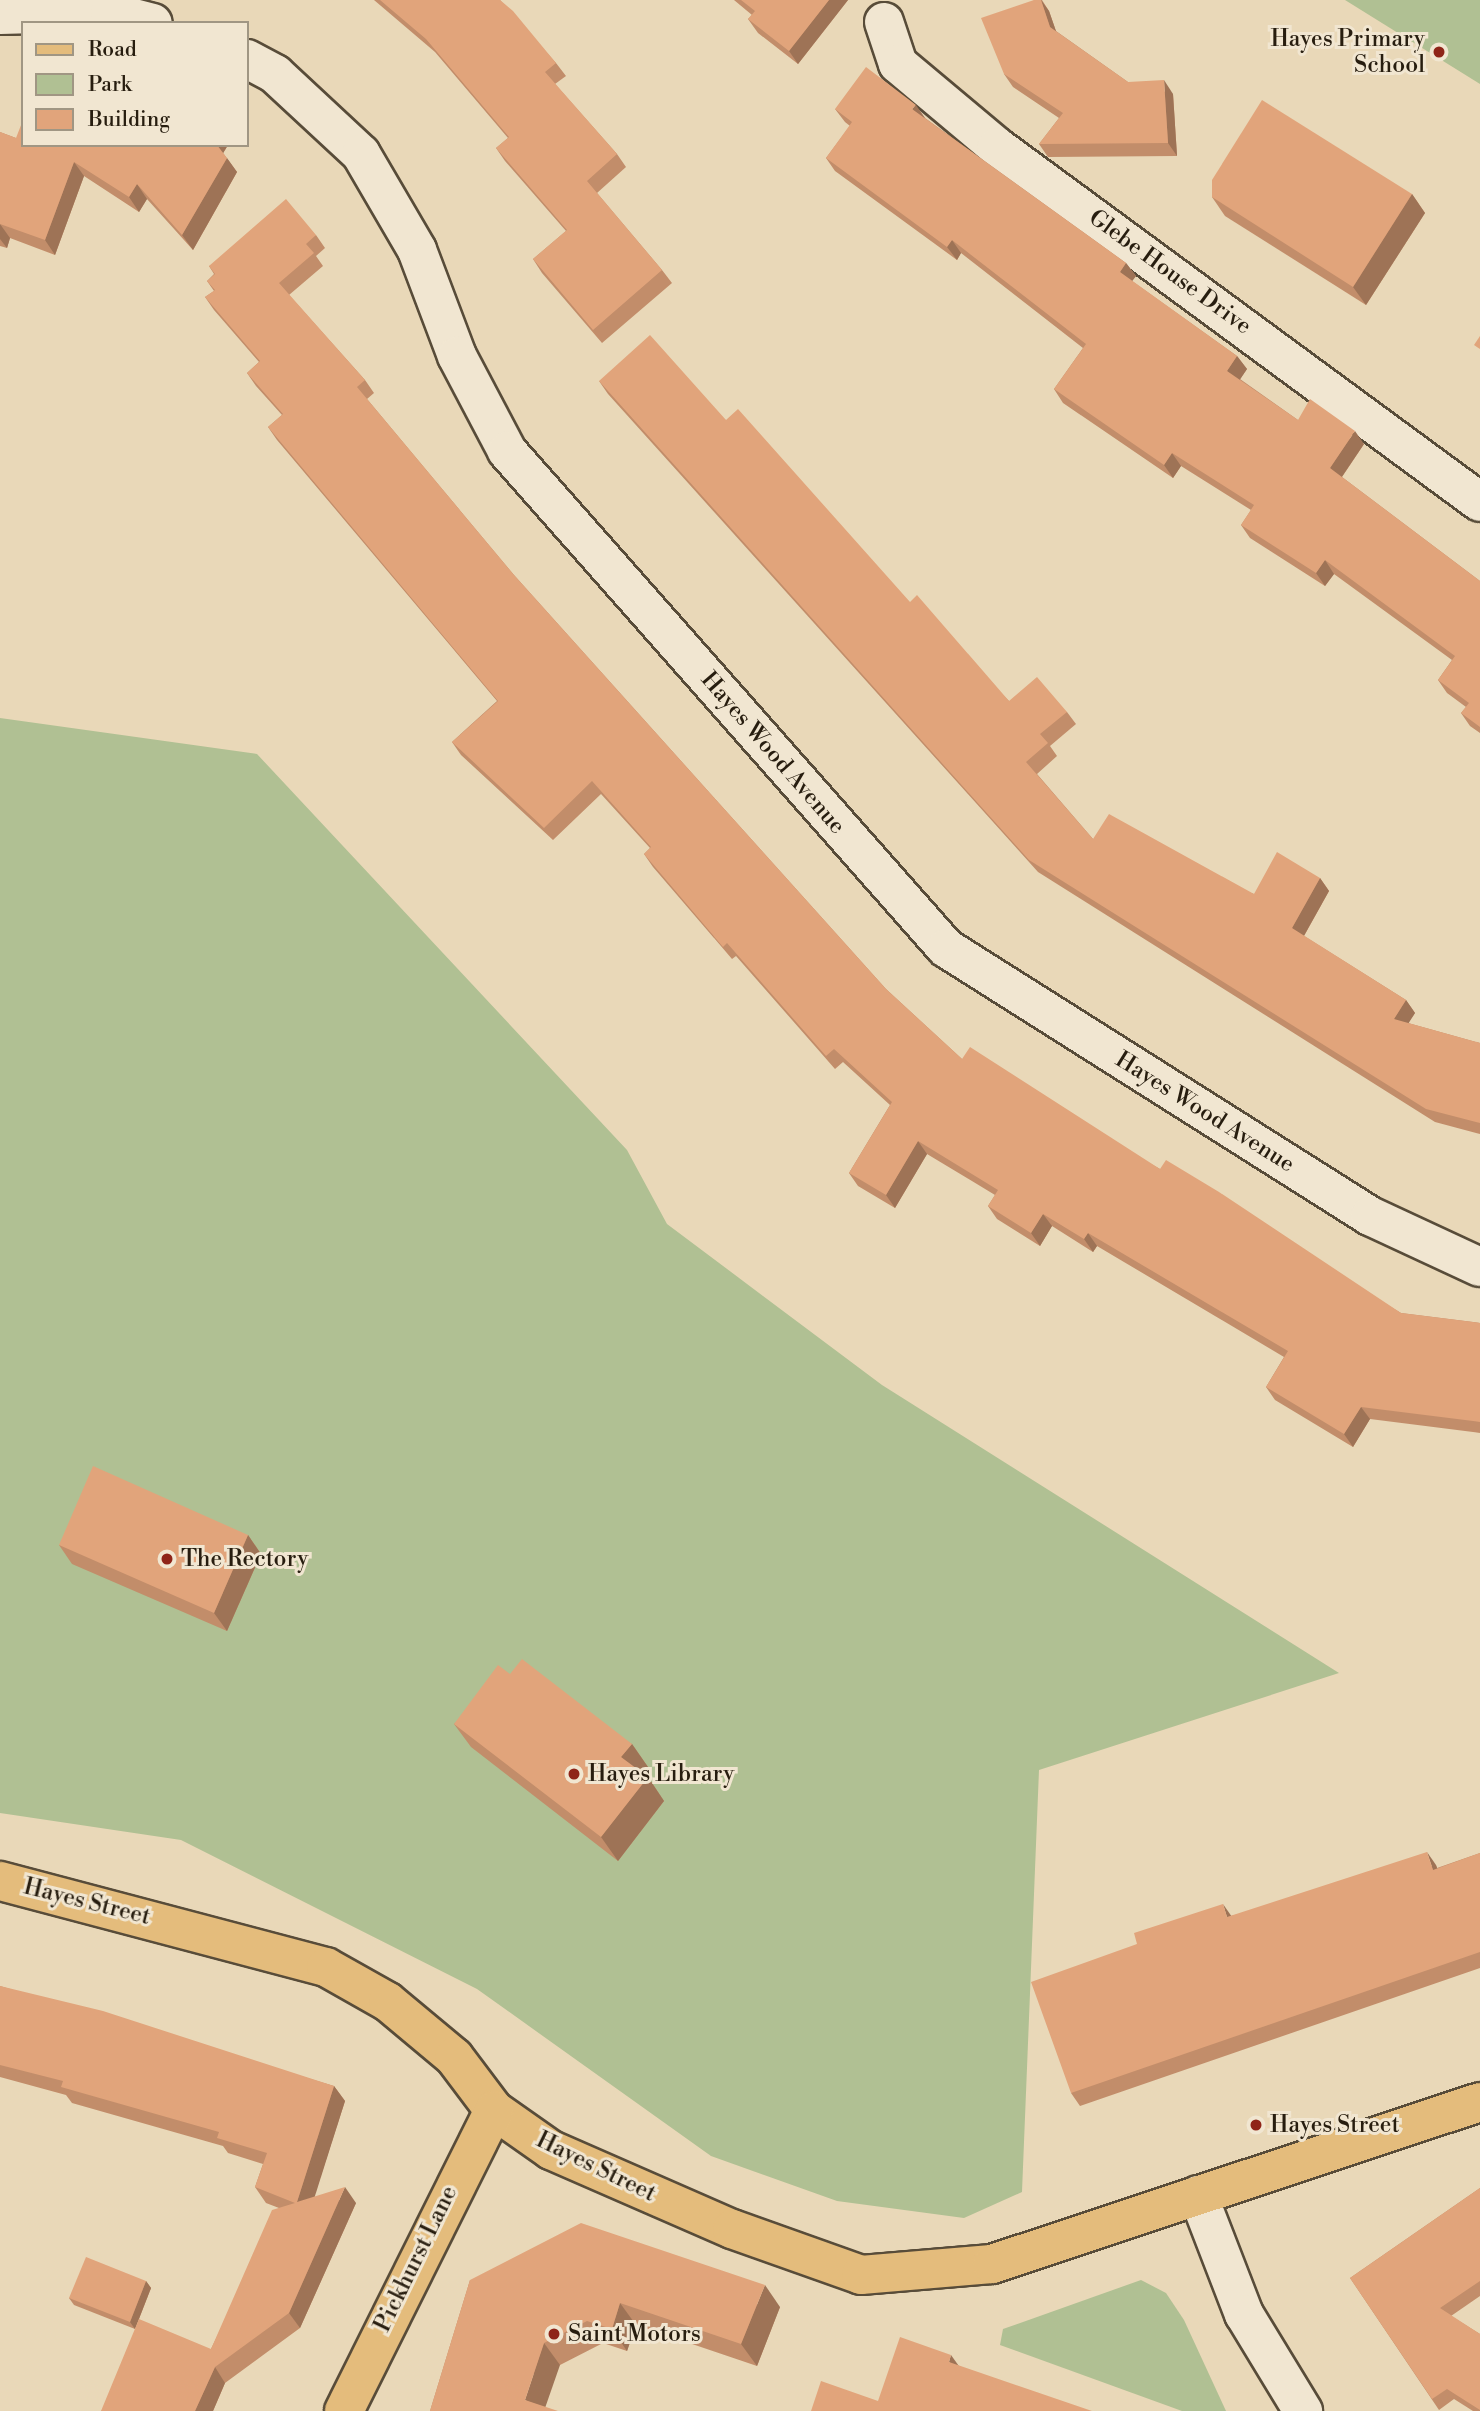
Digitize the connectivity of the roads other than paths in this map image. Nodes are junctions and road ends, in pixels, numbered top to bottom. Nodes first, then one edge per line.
1 (0, 15) edge
2 (145, 21) edge
3 (884, 23) dead end
4 (248, 60) edge
5 (1480, 502) edge
6 (1480, 1267) edge
7 (0, 1881) edge
8 (1480, 2102) edge
9 (494, 2110) junction
10 (1198, 2195) junction
11 (344, 2411) edge
12 (1303, 2411) edge

1 - 2 street
3 - 5 street, Glebe House Drive
4 - 6 street, Hayes Wood Avenue
7 - 9 main road, Hayes Street
8 - 10 main road, Hayes Street
9 - 10 main road, Hayes Street
9 - 11 main road, Pickhurst Lane
10 - 12 street

